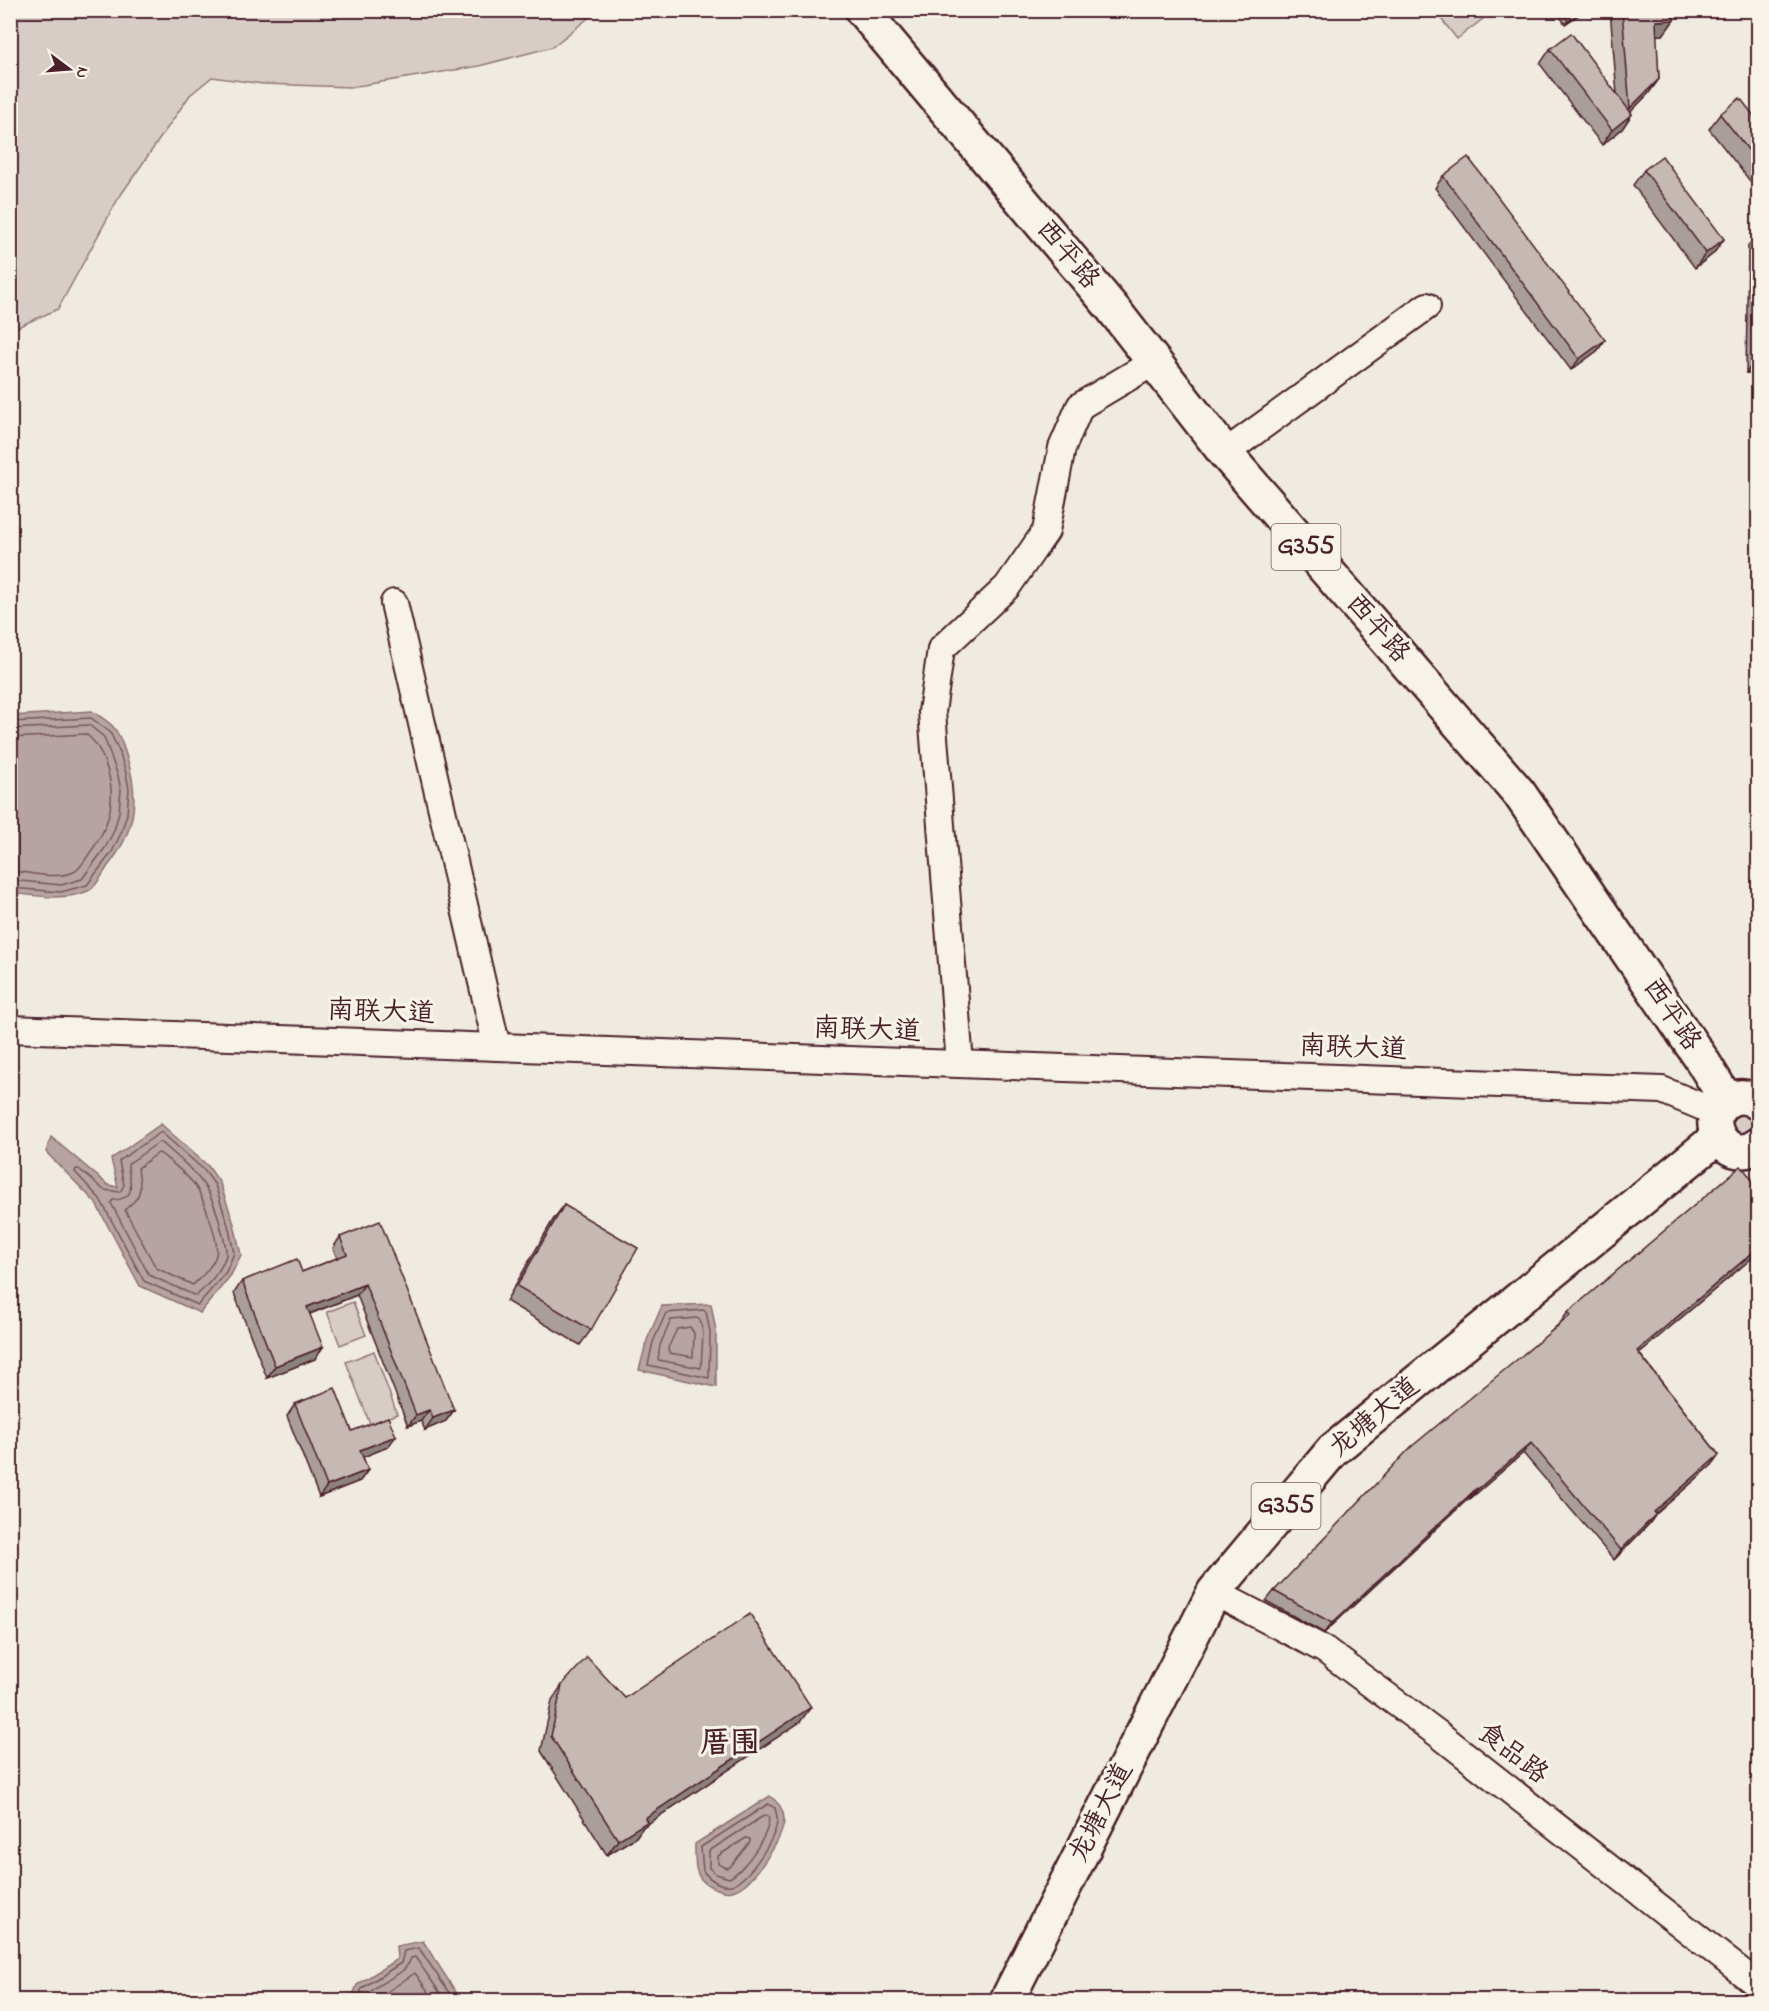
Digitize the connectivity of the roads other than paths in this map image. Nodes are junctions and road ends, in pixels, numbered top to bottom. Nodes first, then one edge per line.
1 (862, 10) edge
2 (1427, 306) dead end
3 (1154, 362) junction
4 (1225, 453) junction
5 (394, 603) dead end
6 (10, 1029) edge
7 (498, 1047) junction
8 (960, 1064) junction
9 (1729, 1120) edge
10 (1758, 1145) edge
11 (1219, 1595) junction
12 (1758, 1985) edge
13 (1758, 1996) edge
14 (1007, 2001) edge
15 (1019, 2001) edge
16 (1755, 2001) edge

1 - 3 highway, 西平路 / G355
2 - 4 street
3 - 4 highway, 西平路 / G355
3 - 8 street
4 - 9 highway, 西平路 / G355
5 - 7 street
6 - 7 street, 南联大道
7 - 8 street, 南联大道
8 - 9 street, 南联大道
9 - 10 highway
9 - 11 highway, 龙塘大道 / G355
11 - 12 street, 食品路
11 - 14 highway, 龙塘大道 / G355
11 - 15 highway, 龙塘大道 / G355
13 - 16 street

